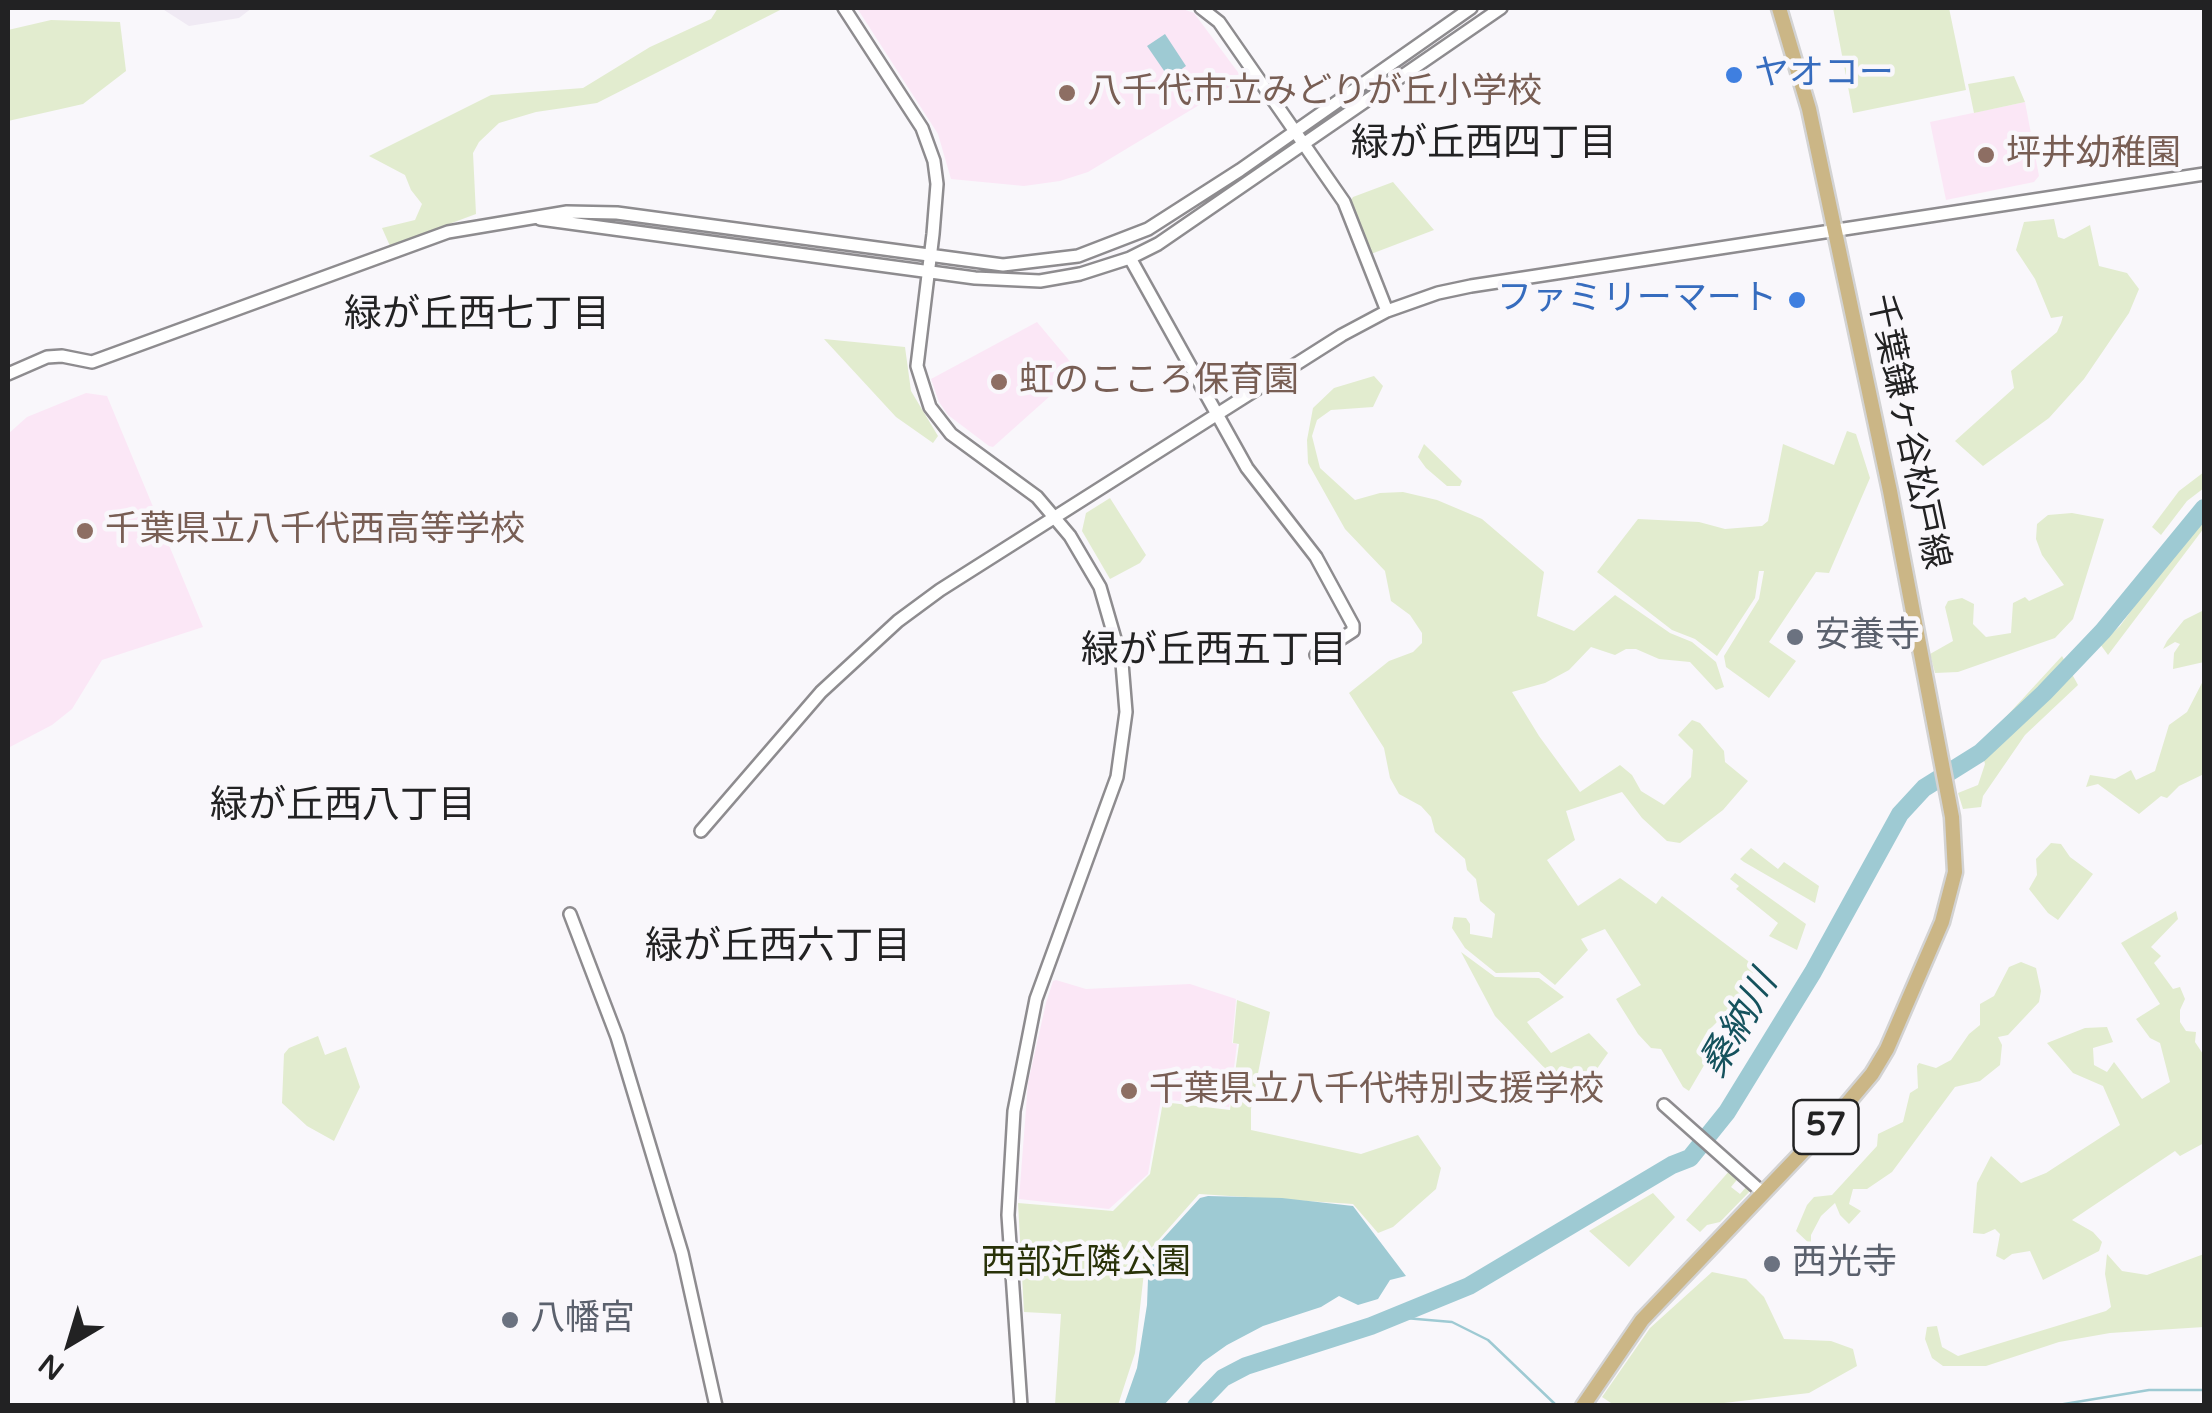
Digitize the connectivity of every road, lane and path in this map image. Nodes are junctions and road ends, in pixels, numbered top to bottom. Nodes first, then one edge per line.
1 (844, 8) edge
2 (1201, 8) edge
3 (1471, 8) edge
4 (1501, 8) edge
5 (1779, 8) edge
6 (1295, 130) junction
7 (1304, 142) junction
8 (2204, 174) edge
9 (528, 216) junction
10 (1835, 231) junction
11 (930, 256) junction
12 (1130, 258) junction
13 (927, 273) junction
14 (1388, 311) junction
15 (8, 374) edge
16 (1217, 414) junction
17 (1055, 517) junction
18 (1316, 655) dead end
19 (701, 831) dead end
20 (570, 914) dead end
21 (1664, 1105) dead end
22 (1763, 1194) junction
23 (1584, 1405) edge
24 (716, 1406) edge
25 (1021, 1406) edge

1 - 11 street
2 - 6 street
3 - 6 street
4 - 7 street
5 - 10 main road, 千葉鎌ヶ谷松戸線 / 57
6 - 7 street
6 - 11 street
7 - 12 street
7 - 14 street
8 - 10 street
9 - 11 street
9 - 13 street
9 - 15 street
10 - 14 street
10 - 22 main road, 千葉鎌ヶ谷松戸線 / 57
11 - 13 street
12 - 13 street
12 - 16 street
13 - 17 street
14 - 16 street
16 - 17 street
16 - 18 street
17 - 19 street
17 - 25 street
20 - 24 street
21 - 22 street
22 - 23 main road, 千葉鎌ヶ谷松戸線 / 57

